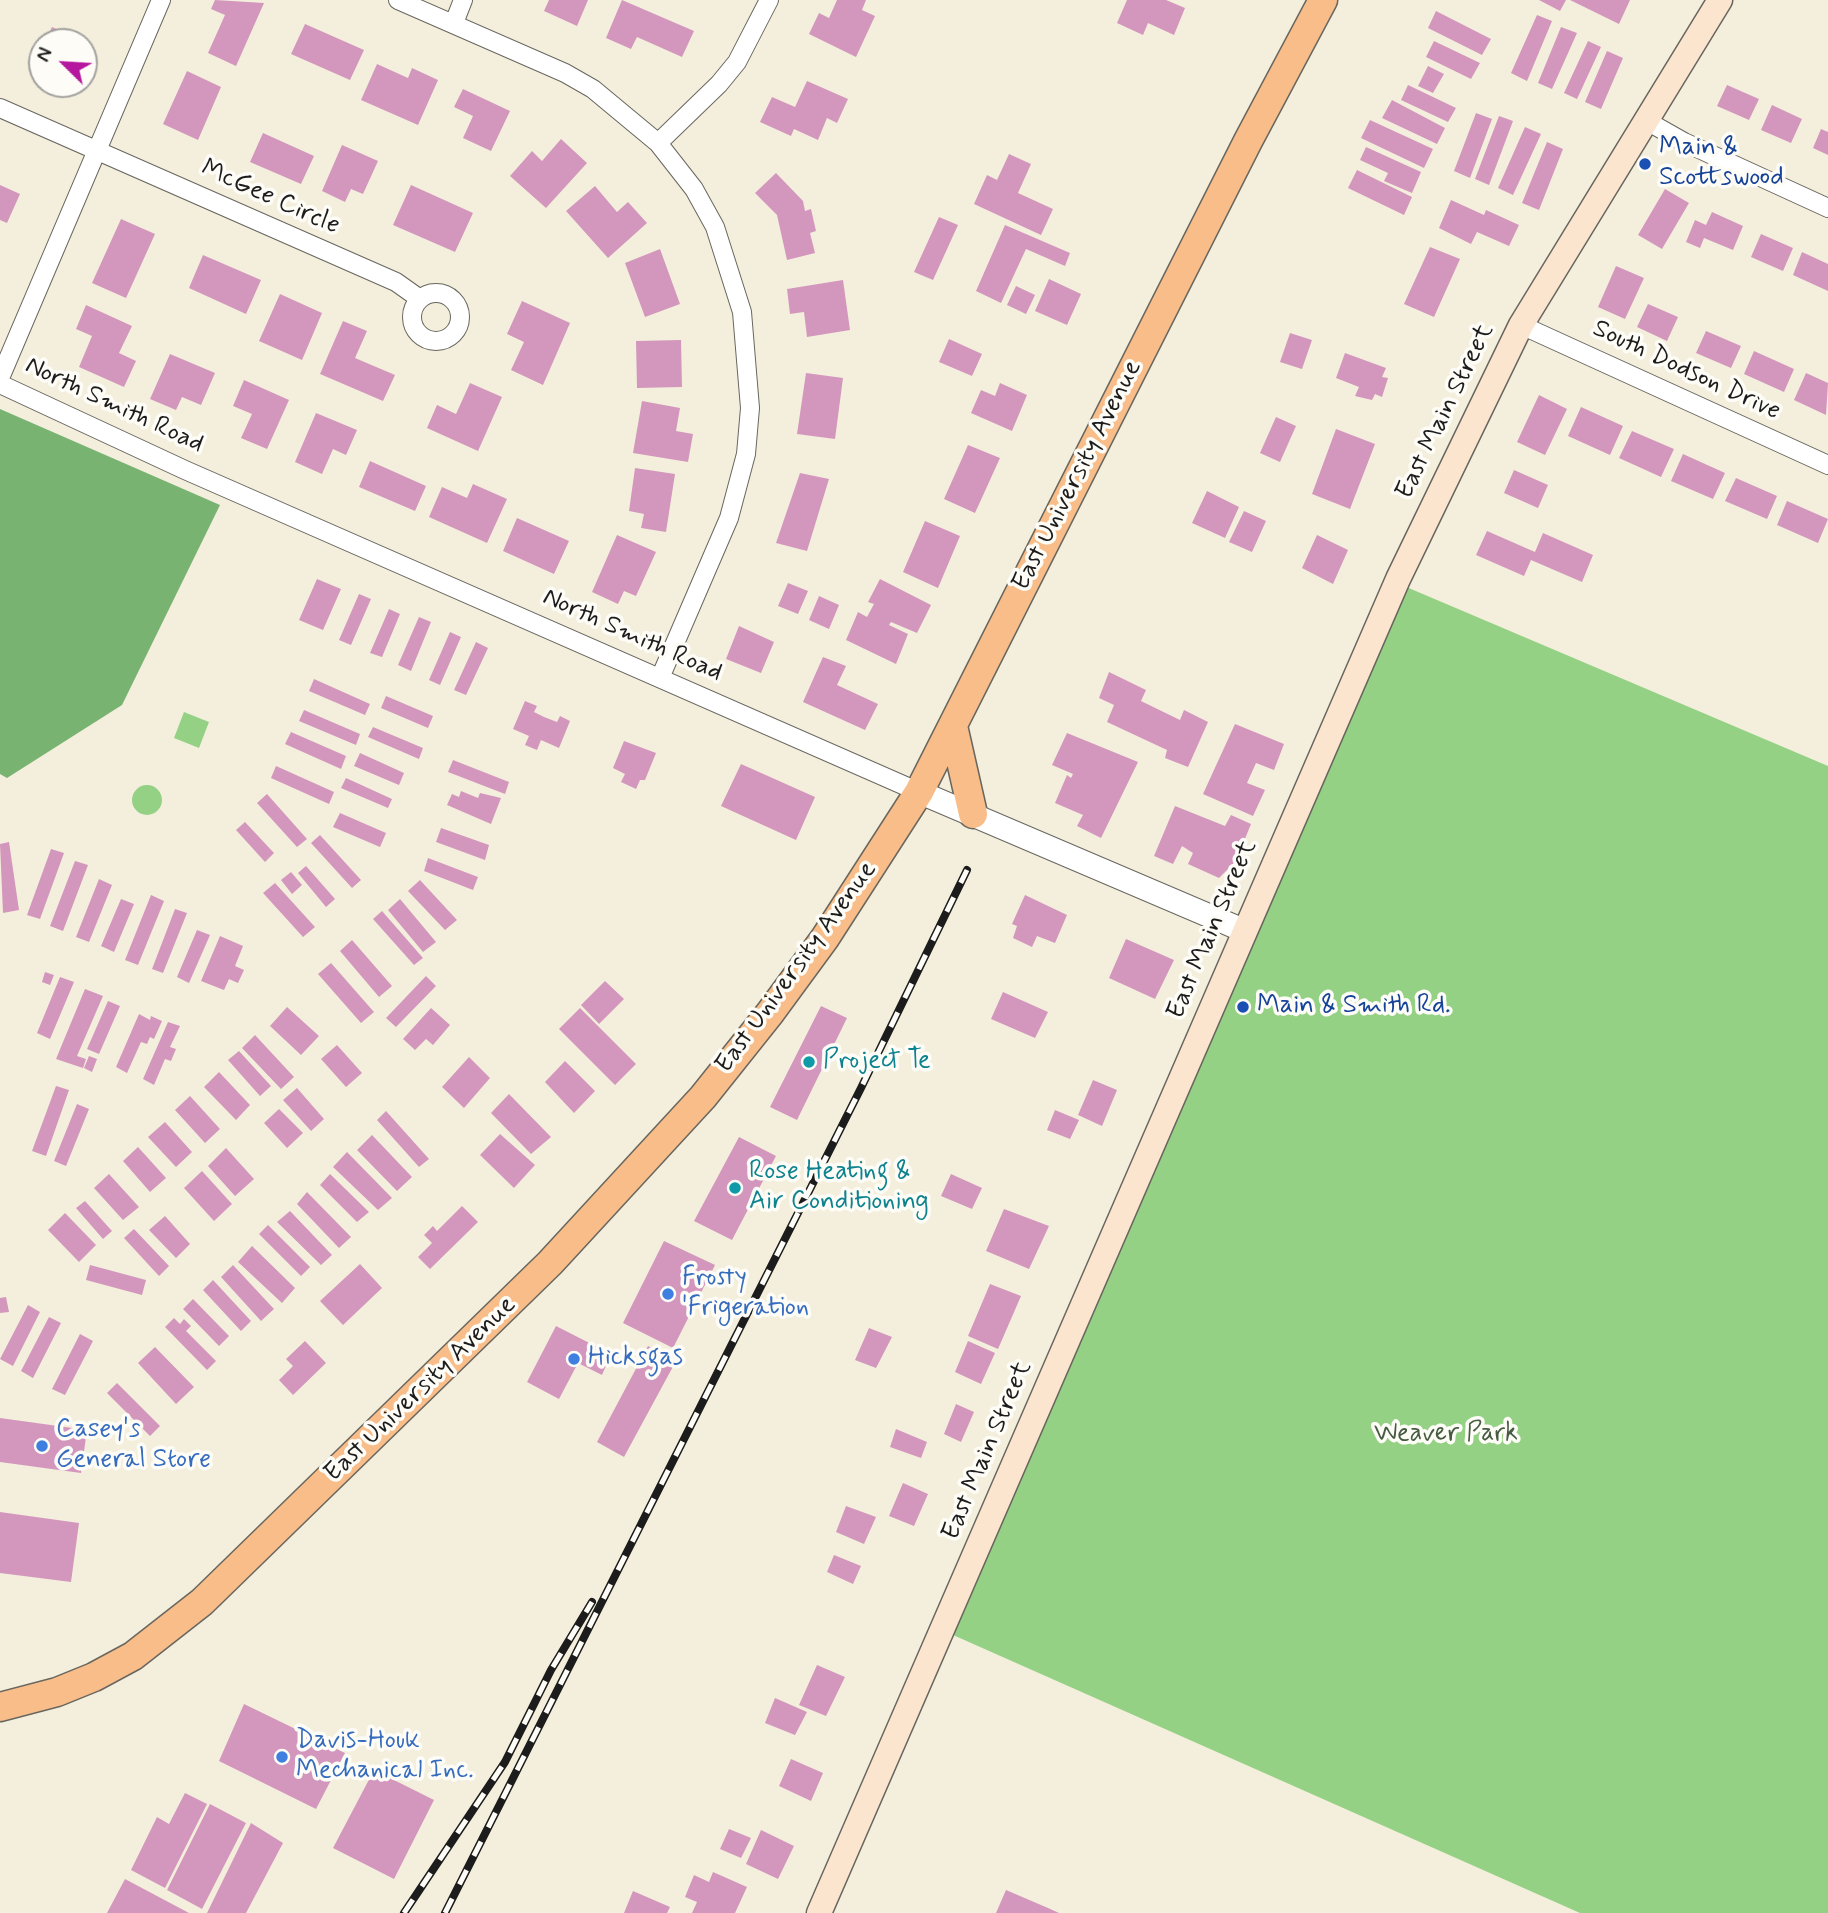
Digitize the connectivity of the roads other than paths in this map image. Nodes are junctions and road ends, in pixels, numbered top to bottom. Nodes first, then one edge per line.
1 (161, 0) edge
2 (398, 0) edge
3 (463, 0) edge
4 (769, 0) edge
5 (1323, 0) edge
6 (1720, 0) edge
7 (454, 23) junction
8 (0, 108) edge
9 (1645, 120) junction
10 (658, 142) junction
11 (96, 151) junction
12 (1828, 208) edge
13 (420, 299) dead end
14 (1521, 325) junction
15 (0, 378) edge
16 (0, 384) edge
17 (1828, 464) edge
18 (660, 678) junction
19 (953, 726) junction
20 (919, 792) junction
21 (973, 814) junction
22 (1245, 931) junction
23 (0, 1707) edge
24 (819, 1913) edge

1 - 11 street
2 - 7 street
3 - 7 street
4 - 10 street
5 - 19 main road, East University Avenue
6 - 9 main road, East Main Street
7 - 10 street
8 - 11 street, McGee Circle
9 - 12 street
9 - 14 main road, East Main Street
10 - 18 street
11 - 13 street, McGee Circle
11 - 15 street
14 - 17 street, South Dodson Drive
14 - 22 main road, East Main Street
16 - 18 street, North Smith Road
18 - 20 street, North Smith Road
19 - 20 main road, East University Avenue
19 - 21 main road
20 - 21 street, North Smith Road
20 - 23 main road, East University Avenue
21 - 22 street, North Smith Road
22 - 24 main road, East Main Street

